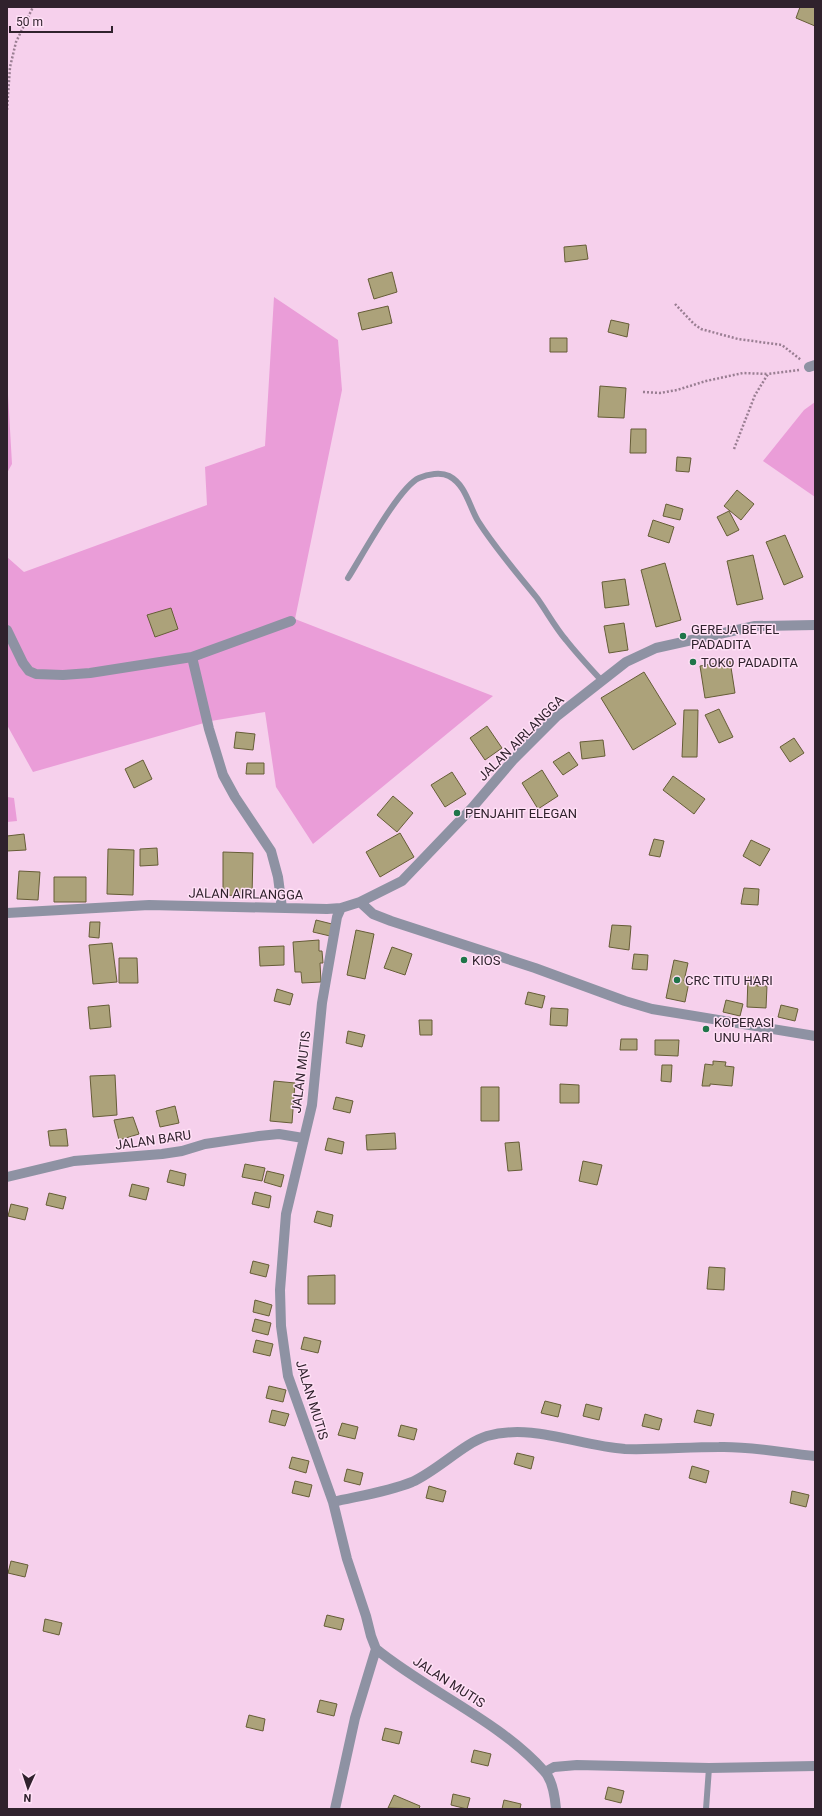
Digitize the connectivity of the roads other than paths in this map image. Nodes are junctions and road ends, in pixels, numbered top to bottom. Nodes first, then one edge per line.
1 (348, 578) dead end
2 (292, 621) dead end
3 (815, 625) edge
4 (7, 630) edge
5 (192, 657) junction
6 (602, 681) junction
7 (360, 902) junction
8 (282, 908) junction
9 (341, 908) junction
10 (7, 913) edge
11 (815, 1036) edge
12 (303, 1138) junction
13 (7, 1177) edge
14 (815, 1456) edge
15 (333, 1502) junction
16 (376, 1649) junction
17 (815, 1766) edge
18 (709, 1768) junction
19 (545, 1772) junction
20 (335, 1809) edge
21 (556, 1809) edge
22 (706, 1809) edge

1 - 6 lane
2 - 5 street
3 - 6 street, JALAN AIRLANGGA
4 - 5 street
5 - 8 street
6 - 7 street, JALAN AIRLANGGA
7 - 9 street, JALAN AIRLANGGA
7 - 11 street
8 - 9 street, JALAN AIRLANGGA
8 - 10 street, JALAN AIRLANGGA
9 - 12 street, JALAN MUTIS
12 - 13 street, JALAN BARU
12 - 15 street, JALAN MUTIS
14 - 15 street
15 - 16 street, JALAN MUTIS
16 - 19 street, JALAN MUTIS
16 - 20 street
17 - 18 street
18 - 19 street
18 - 22 lane
19 - 21 street, JALAN MUTIS

